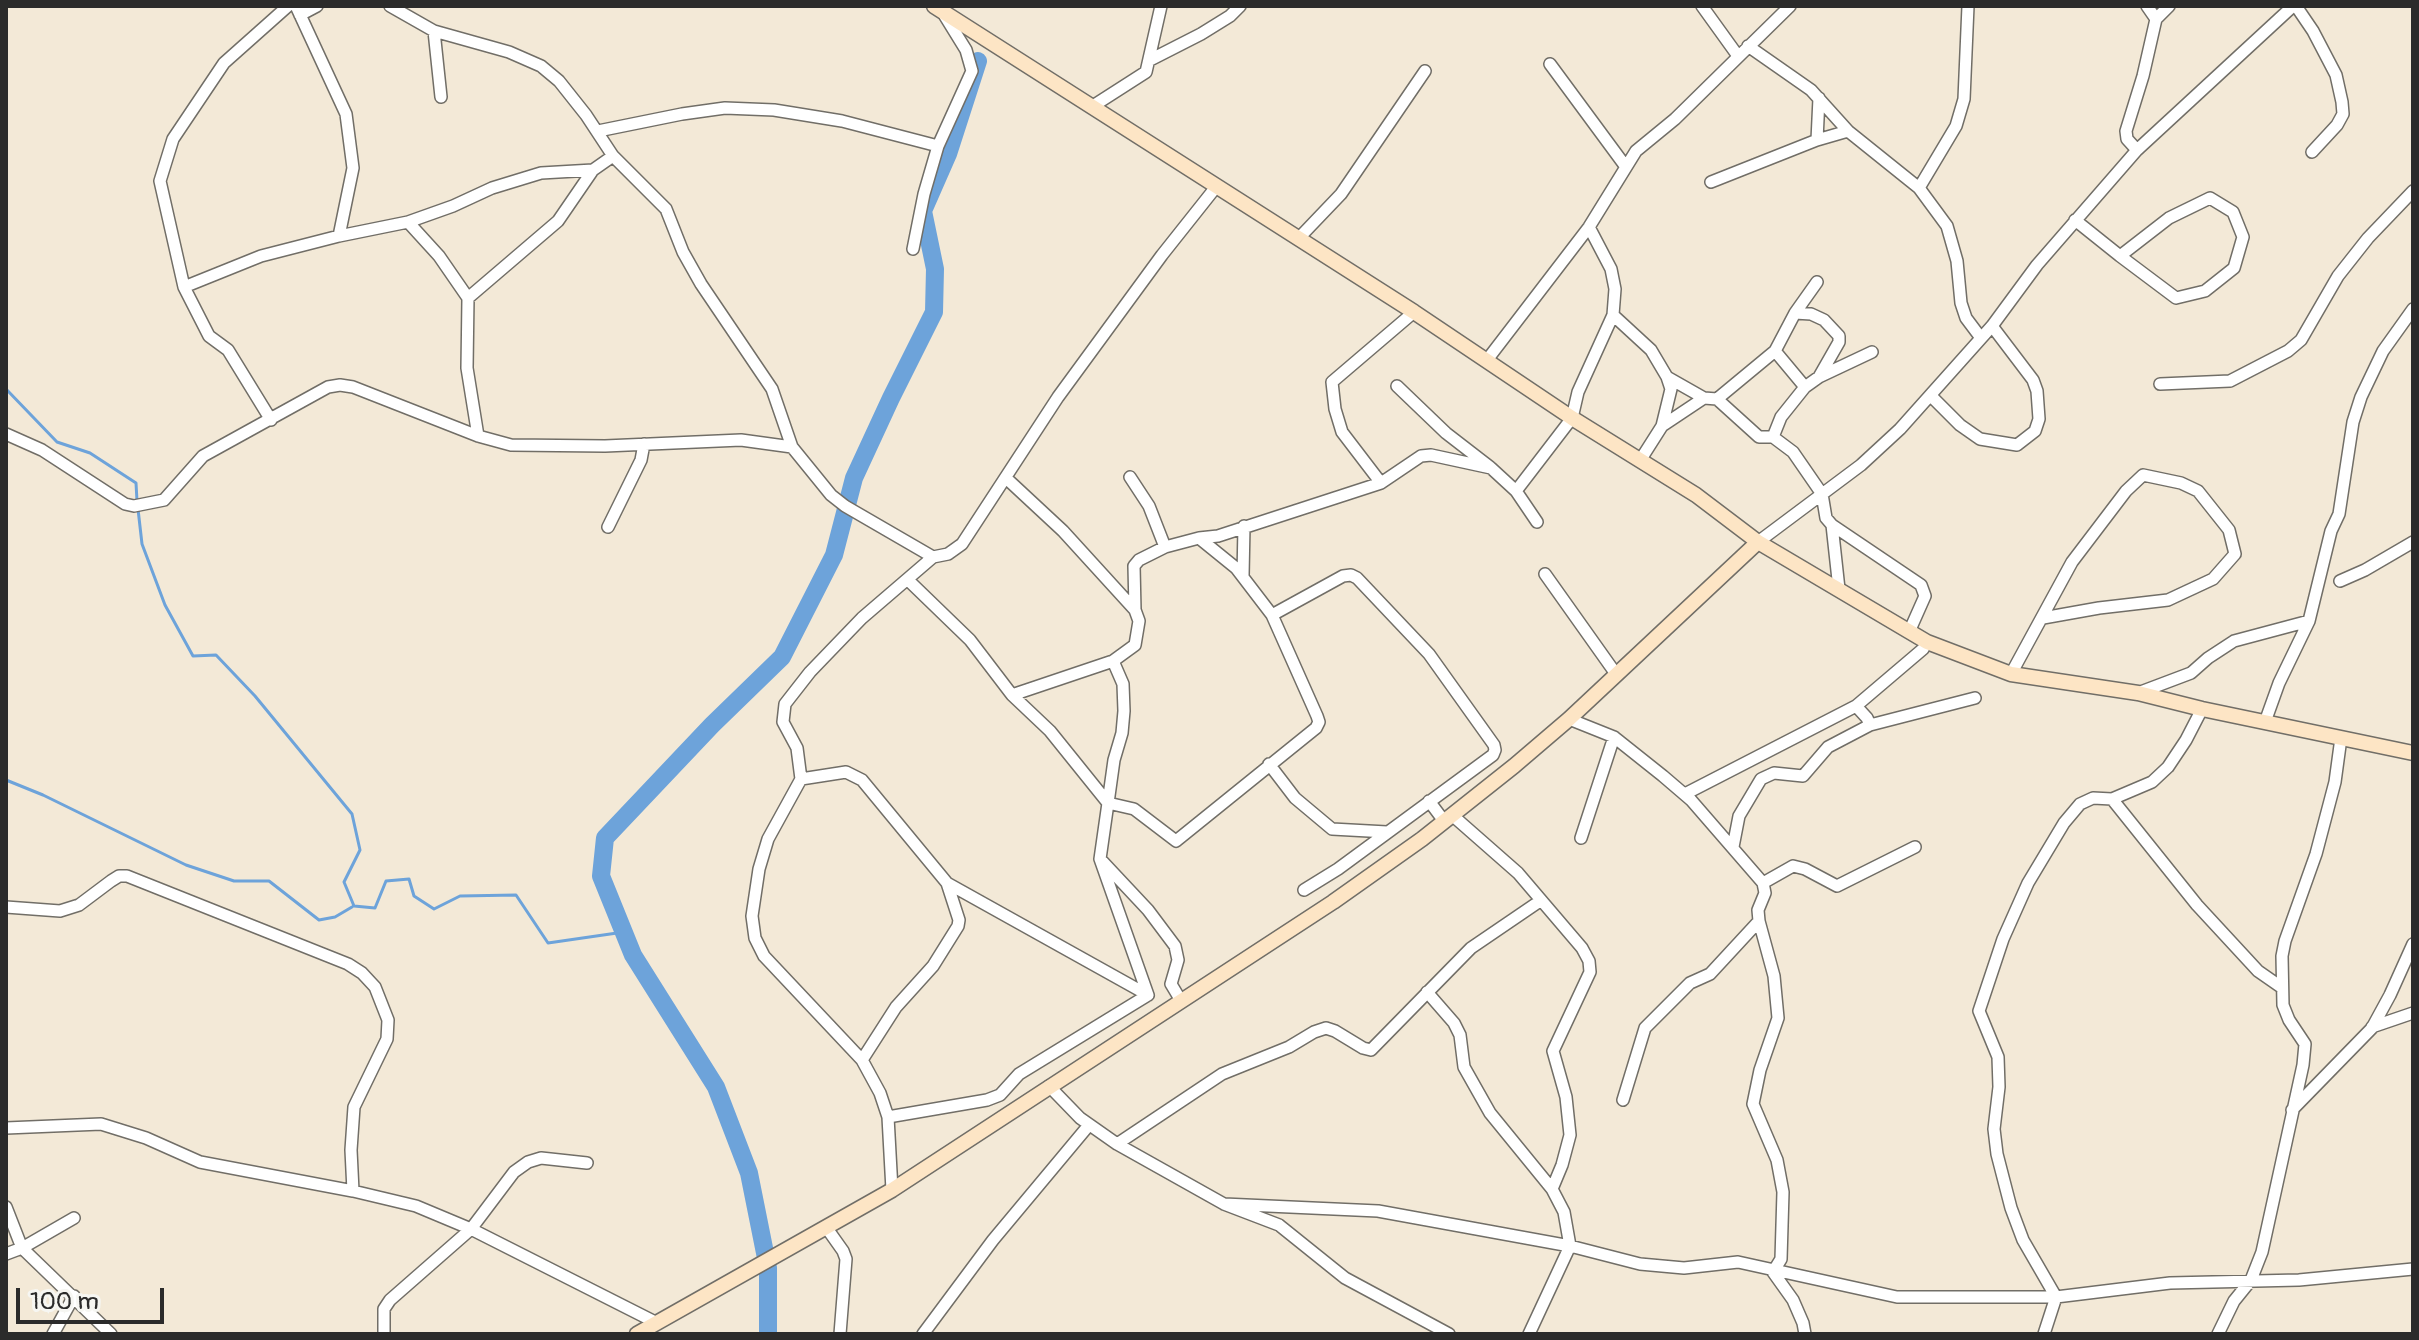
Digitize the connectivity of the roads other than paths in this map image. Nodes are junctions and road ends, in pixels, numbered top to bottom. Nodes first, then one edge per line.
1 (288, 6) edge
2 (317, 6) edge
3 (390, 6) edge
4 (1161, 6) edge
5 (1240, 6) edge
6 (1702, 6) edge
7 (1790, 6) edge
8 (1968, 6) edge
9 (2147, 6) edge
10 (2169, 6) edge
11 (2295, 6) edge
12 (938, 9) edge
13 (298, 11) edge
14 (2156, 19) junction
15 (434, 31) junction
16 (1748, 46) junction
17 (1738, 56) junction
18 (1150, 60) junction
19 (1550, 64) dead end
20 (1425, 71) dead end
21 (441, 97) dead end
22 (1819, 98) junction
23 (1093, 106) junction
24 (598, 131) junction
25 (1848, 131) junction
26 (1817, 140) junction
27 (938, 146) junction
28 (2137, 150) junction
29 (2312, 152) dead end
30 (613, 156) junction
31 (1626, 167) junction
32 (593, 170) junction
33 (1711, 182) dead end
34 (1216, 187) junction
35 (1919, 188) junction
36 (2413, 191) edge
37 (2075, 220) junction
38 (408, 222) junction
39 (1589, 227) junction
40 (339, 236) junction
41 (1298, 239) junction
42 (913, 249) dead end
43 (2120, 256) junction
44 (1817, 282) dead end
45 (184, 287) junction
46 (468, 298) junction
47 (2413, 309) edge
48 (1414, 312) junction
49 (1795, 313) junction
50 (1613, 315) junction
51 (1992, 326) junction
52 (1981, 338) junction
53 (1775, 351) junction
54 (1872, 352) dead end
55 (1487, 360) junction
56 (1667, 377) junction
57 (1819, 377) junction
58 (2160, 384) dead end
59 (1397, 386) dead end
60 (1805, 387) junction
61 (1931, 396) junction
62 (1710, 398) junction
63 (1572, 418) junction
64 (271, 420) junction
65 (1662, 426) junction
66 (6, 434) edge
67 (478, 436) junction
68 (1773, 437) junction
69 (644, 444) junction
70 (792, 447) junction
71 (1641, 459) junction
72 (1491, 468) junction
73 (1130, 477) dead end
74 (1006, 478) junction
75 (1381, 483) junction
76 (1516, 491) junction
77 (1822, 494) junction
78 (1537, 522) dead end
79 (1832, 525) junction
80 (1244, 526) junction
81 (608, 527) dead end
82 (1199, 538) junction
83 (1758, 542) junction
84 (2413, 542) edge
85 (1165, 547) junction
86 (933, 557) junction
87 (1545, 574) dead end
88 (1243, 576) junction
89 (908, 580) junction
90 (2340, 581) dead end
91 (1839, 589) junction
92 (1135, 610) junction
93 (1272, 615) junction
94 (2043, 618) junction
95 (2309, 621) junction
96 (1909, 632) junction
97 (1927, 642) junction
98 (1113, 661) junction
99 (1616, 674) junction
100 (2011, 674) junction
101 (2138, 693) junction
102 (1012, 695) junction
103 (1975, 698) dead end
104 (1856, 706) junction
105 (2202, 709) junction
106 (1569, 719) junction
107 (2265, 722) junction
108 (1870, 725) junction
109 (1614, 737) junction
110 (2341, 738) junction
111 (2413, 753) edge
112 (1269, 764) junction
113 (801, 779) junction
114 (1685, 794) junction
115 (2112, 799) junction
116 (1429, 801) junction
117 (1108, 803) junction
118 (1448, 818) junction
119 (1387, 832) junction
120 (1581, 838) dead end
121 (1733, 847) junction
122 (1915, 847) dead end
123 (1100, 859) junction
124 (947, 883) junction
125 (1763, 883) junction
126 (1304, 890) dead end
127 (1540, 901) junction
128 (6, 907) edge
129 (1759, 921) junction
130 (2413, 944) edge
131 (2281, 987) junction
132 (1427, 992) junction
133 (1148, 995) junction
134 (1180, 999) junction
135 (2413, 1013) edge
136 (2372, 1028) junction
137 (862, 1060) junction
138 (1049, 1086) junction
139 (1623, 1100) dead end
140 (2291, 1110) junction
141 (888, 1117) junction
142 (1089, 1125) junction
143 (6, 1128) edge
144 (1117, 1144) junction
145 (587, 1163) dead end
146 (1552, 1189) junction
147 (892, 1190) junction
148 (353, 1191) junction
149 (1224, 1204) junction
150 (6, 1207) edge
151 (74, 1218) dead end
152 (826, 1227) junction
153 (471, 1229) junction
154 (1570, 1246) junction
155 (22, 1248) junction
156 (6, 1254) edge
157 (2413, 1269) edge
158 (1773, 1272) junction
159 (2251, 1280) junction
160 (74, 1296) junction
161 (2056, 1297) junction
162 (657, 1323) junction
163 (53, 1334) edge
164 (111, 1334) edge
165 (384, 1334) edge
166 (637, 1334) edge
167 (840, 1334) edge
168 (923, 1334) edge
169 (1449, 1334) edge
170 (1529, 1334) edge
171 (1805, 1334) edge
172 (2044, 1334) edge
173 (2218, 1334) edge

1 - 45 street
2 - 13 street
3 - 15 street
4 - 18 street
5 - 18 street
6 - 17 street
7 - 16 street
8 - 35 street
9 - 14 street
10 - 14 street
11 - 28 street
11 - 29 street
12 - 23 street
12 - 27 street
13 - 40 street
14 - 28 street
15 - 21 street
15 - 24 street
16 - 17 street
16 - 22 street
17 - 31 street
18 - 23 street
19 - 31 street
20 - 41 street
22 - 25 street
22 - 26 street
23 - 34 street
24 - 27 street
24 - 30 street
25 - 26 street
25 - 35 street
26 - 33 street
27 - 42 street
28 - 37 street
30 - 32 street
30 - 70 street
31 - 39 street
32 - 38 street
32 - 46 street
34 - 41 street
34 - 74 street
35 - 52 street
36 - 58 street
37 - 43 street
37 - 51 street
38 - 40 street
38 - 46 street
39 - 50 street
39 - 55 street
40 - 45 street
41 - 48 street
43 - 43 street
44 - 49 street
45 - 64 street
46 - 67 street
47 - 95 street
48 - 55 street
48 - 75 street
49 - 53 street
49 - 57 street
50 - 56 street
50 - 63 street
51 - 52 street
51 - 61 street
52 - 61 street
53 - 60 street
53 - 62 street
54 - 57 street
55 - 63 street
56 - 62 street
56 - 65 street
57 - 60 street
59 - 72 street
60 - 68 street
61 - 77 street
62 - 65 street
62 - 68 street
63 - 71 street
63 - 76 street
64 - 66 street
64 - 67 street
65 - 71 street
67 - 69 street
68 - 77 street
69 - 70 street
69 - 81 street
70 - 86 street
71 - 83 street
72 - 75 street
72 - 76 street
73 - 85 street
74 - 86 street
74 - 92 street
75 - 80 street
76 - 78 street
77 - 79 street
77 - 83 street
79 - 91 street
79 - 96 street
80 - 82 street
80 - 88 street
82 - 85 street
82 - 88 street
83 - 91 street
83 - 99 street
84 - 90 street
85 - 92 street
86 - 89 street
87 - 99 street
88 - 93 street
89 - 102 street
89 - 113 street
91 - 96 street
92 - 98 street
93 - 112 street
93 - 116 street
94 - 94 street
94 - 100 street
95 - 101 street
95 - 107 street
96 - 97 street
97 - 100 street
97 - 104 street
98 - 102 street
98 - 117 street
99 - 106 street
100 - 101 street
101 - 105 street
102 - 117 street
103 - 108 street
104 - 108 street
104 - 114 street
105 - 107 street
105 - 115 street
106 - 109 street
106 - 118 street
107 - 110 street
108 - 121 street
109 - 114 street
109 - 120 street
110 - 111 street
110 - 131 street
112 - 117 street
112 - 119 street
113 - 124 street
113 - 137 street
114 - 121 street
115 - 131 street
115 - 161 street
116 - 118 street
116 - 119 street
117 - 123 street
118 - 127 street
118 - 134 street
119 - 126 street
121 - 125 street
122 - 125 street
123 - 133 street
123 - 134 street
124 - 133 street
124 - 137 street
125 - 129 street
127 - 132 street
127 - 146 street
128 - 148 street
129 - 139 street
129 - 158 street
130 - 136 street
131 - 140 street
132 - 144 street
132 - 146 street
133 - 141 street
134 - 138 street
135 - 136 street
136 - 140 street
137 - 141 street
138 - 142 street
138 - 147 street
140 - 159 street
141 - 147 street
142 - 144 street
142 - 168 street
143 - 148 street
144 - 149 street
145 - 153 street
146 - 154 street
147 - 152 street
148 - 153 street
149 - 154 street
149 - 169 street
150 - 155 street
151 - 155 street
152 - 162 street
152 - 167 street
153 - 162 street
153 - 165 street
154 - 158 street
154 - 170 street
155 - 156 street
155 - 160 street
157 - 159 street
158 - 161 street
158 - 171 street
159 - 161 street
159 - 173 street
160 - 163 street
160 - 164 street
161 - 172 street
162 - 166 street

